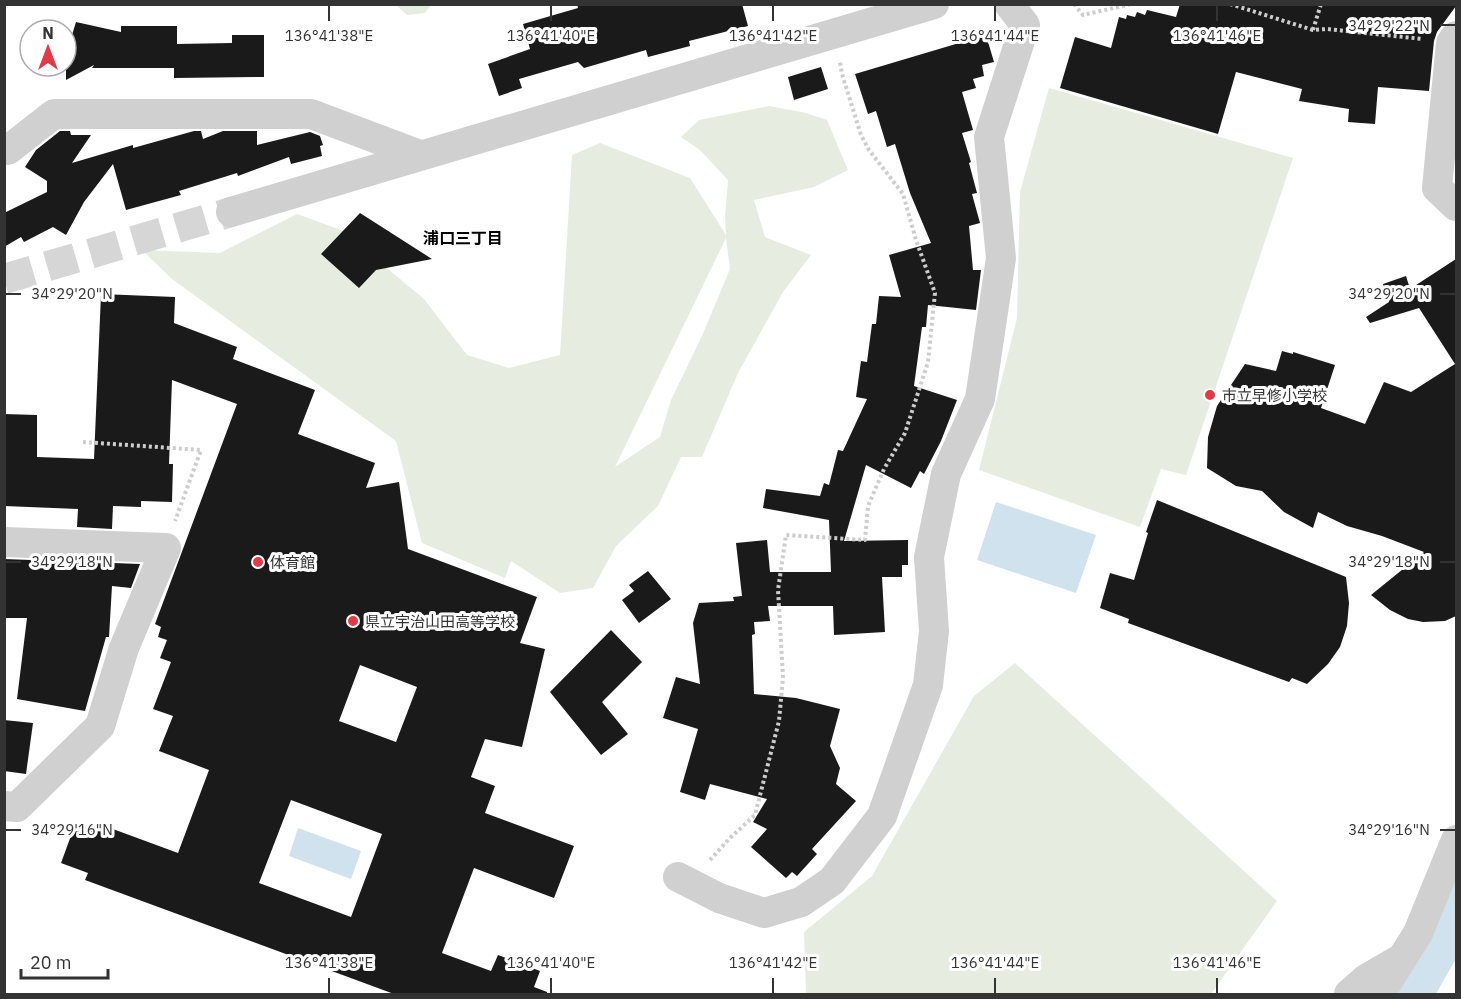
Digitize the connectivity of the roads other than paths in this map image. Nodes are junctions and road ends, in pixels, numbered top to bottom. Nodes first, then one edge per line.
1 (934, 4) edge
2 (1009, 4) edge
3 (1454, 39) edge
4 (4, 150) edge
5 (420, 155) junction
6 (1456, 206) edge
7 (231, 212) tunnel mouth
8 (4, 542) edge
9 (4, 806) edge
10 (1456, 840) edge
11 (684, 880) road end
12 (1405, 956) junction
13 (1350, 994) edge
14 (1380, 994) edge

1 - 5 street
2 - 11 street
3 - 6 street
4 - 5 street
5 - 7 street
8 - 9 street
10 - 12 street
12 - 13 street
12 - 14 street

